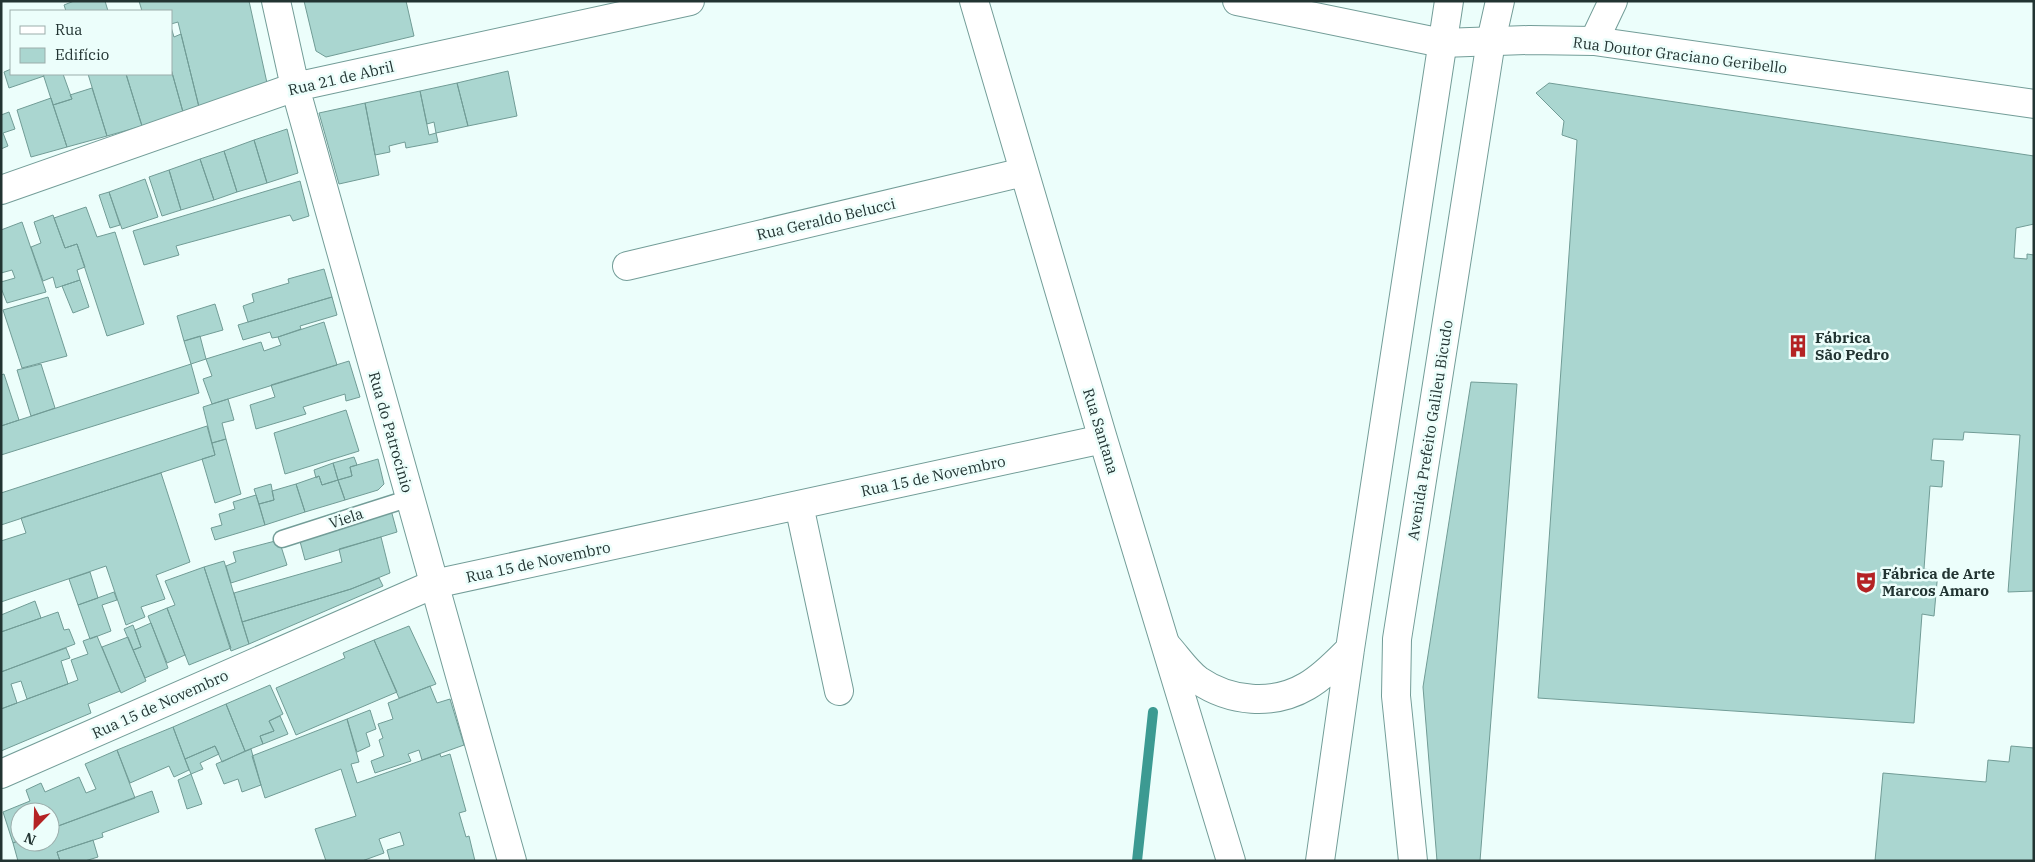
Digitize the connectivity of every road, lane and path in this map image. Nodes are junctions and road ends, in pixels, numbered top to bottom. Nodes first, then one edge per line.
1 (276, 1) edge
2 (690, 1) edge
3 (974, 1) edge
4 (1238, 1) edge
5 (1449, 1) edge
6 (1500, 1) edge
7 (1613, 1) edge
8 (1491, 41) junction
9 (1594, 41) junction
10 (1442, 43) junction
11 (295, 87) junction
12 (2034, 104) edge
13 (1024, 172) junction
14 (1, 190) edge
15 (627, 266) dead end
16 (1103, 439) junction
17 (410, 498) junction
18 (799, 505) junction
19 (282, 538) dead end
20 (434, 584) junction
21 (1167, 646) junction
22 (1350, 649) junction
23 (839, 691) dead end
24 (1, 774) edge
25 (512, 861) edge
26 (1231, 861) edge
27 (1320, 861) edge
28 (1413, 861) edge

1 - 11 street, Rua do Patrocínio
2 - 11 street, Rua 21 de Abril
3 - 13 street, Rua Santana
4 - 10 street, Rua Doutor Graciano Geribello
5 - 10 street
6 - 8 street, Avenida Prefeito Galileu Bicudo
7 - 9 street
8 - 9 street, Rua Doutor Graciano Geribello
8 - 10 street, Rua Doutor Graciano Geribello
8 - 28 street, Avenida Prefeito Galileu Bicudo
9 - 12 street, Rua Doutor Graciano Geribello
10 - 22 street
11 - 14 street, Rua 21 de Abril
11 - 17 street, Rua do Patrocínio
13 - 15 street, Rua Geraldo Belucci
13 - 16 street, Rua Santana
16 - 18 street, Rua 15 de Novembro
16 - 21 street, Rua Santana
17 - 19 lane, Viela
17 - 20 street, Rua do Patrocínio
18 - 20 street, Rua 15 de Novembro
18 - 23 street
20 - 24 street, Rua 15 de Novembro
20 - 25 street, Rua do Patrocínio
21 - 22 street
21 - 26 street, Rua Santana
22 - 27 street

